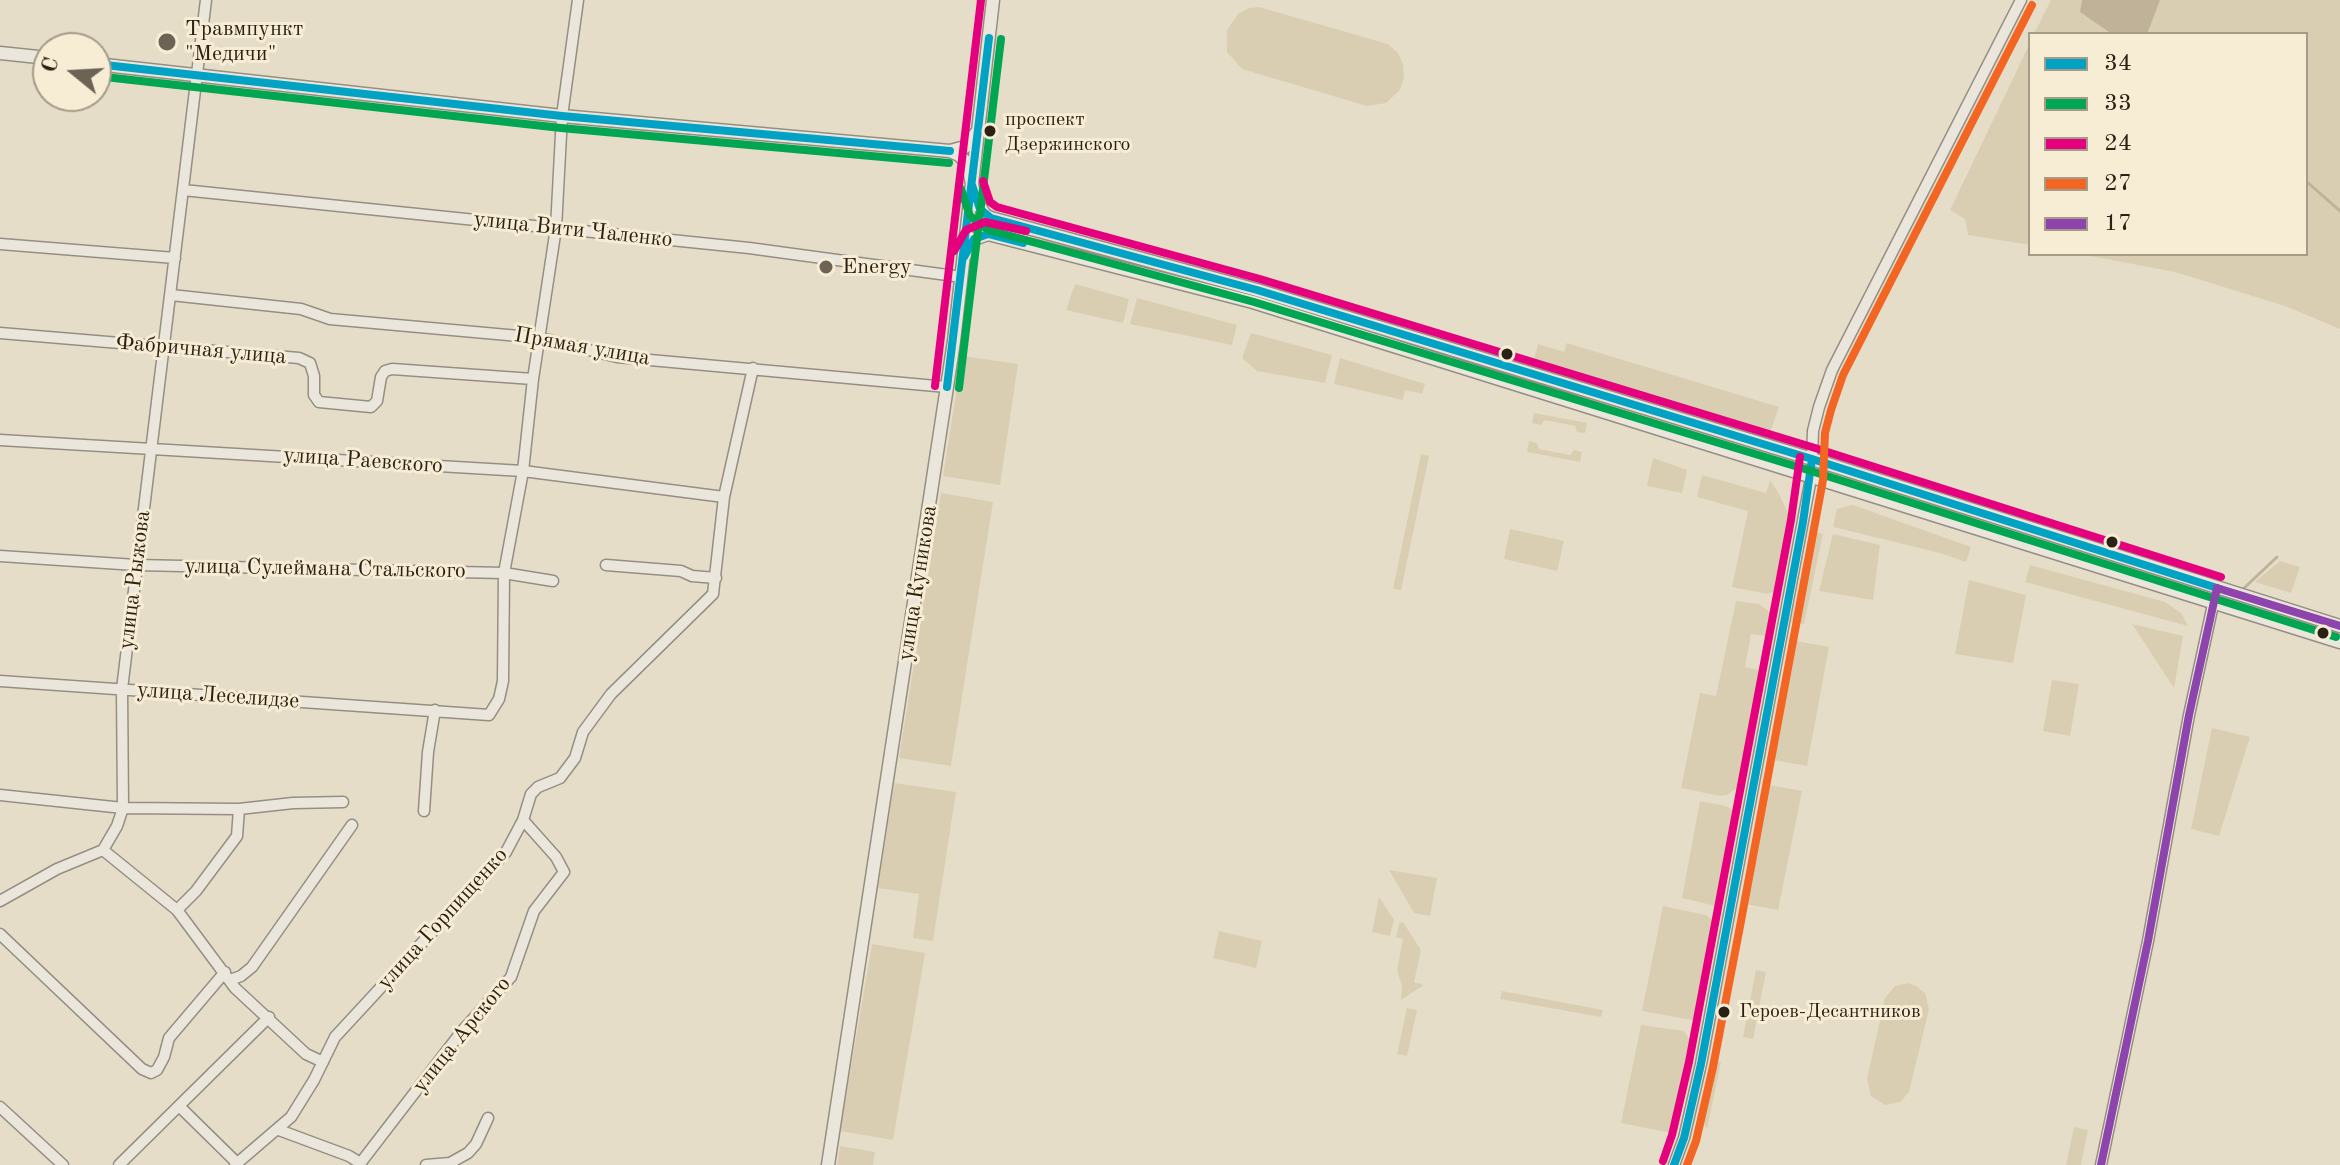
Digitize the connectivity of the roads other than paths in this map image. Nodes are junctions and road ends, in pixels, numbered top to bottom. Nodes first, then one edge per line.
1 (206, 0) edge
2 (578, 0) edge
3 (993, 0) edge
4 (2021, 0) edge
5 (0, 53) edge
6 (32, 56) edge
7 (112, 66) edge
8 (196, 76) junction
9 (562, 116) junction
10 (979, 129) junction
11 (950, 151) junction
12 (972, 185) junction
13 (183, 190) junction
14 (991, 218) junction
15 (969, 222) junction
16 (556, 228) junction
17 (988, 234) junction
18 (0, 244) edge
19 (964, 257) junction
20 (175, 258) junction
21 (962, 277) junction
22 (171, 295) junction
23 (1255, 296) junction
24 (0, 333) edge
25 (541, 338) junction
26 (165, 347) junction
27 (753, 368) junction
28 (533, 379) junction
29 (947, 387) junction
30 (0, 440) edge
31 (153, 448) junction
32 (1812, 459) junction
33 (523, 471) junction
34 (1811, 478) junction
35 (724, 497) junction
36 (0, 556) edge
37 (136, 565) junction
38 (606, 565) dead end
39 (504, 573) junction
40 (716, 578) junction
41 (553, 581) dead end
42 (2215, 594) junction
43 (2340, 626) edge
44 (2340, 642) edge
45 (0, 681) edge
46 (122, 689) junction
47 (435, 710) junction
48 (0, 795) edge
49 (343, 802) dead end
50 (123, 808) junction
51 (239, 809) junction
52 (424, 811) dead end
53 (523, 820) junction
54 (352, 825) dead end
55 (103, 850) junction
56 (0, 901) edge
57 (177, 910) junction
58 (0, 934) edge
59 (228, 976) junction
60 (269, 1017) junction
61 (323, 1062) junction
62 (179, 1106) junction
63 (0, 1107) edge
64 (488, 1118) dead end
65 (279, 1130) junction
66 (236, 1164) edge
67 (360, 1164) edge
68 (63, 1165) edge
69 (119, 1165) edge
70 (426, 1165) edge
71 (828, 1165) edge
72 (1674, 1165) edge
73 (2101, 1165) edge

1 - 8 street, улица Рыжова
2 - 9 street
3 - 10 street, улица Куникова
4 - 32 street
5 - 6 street
7 - 8 street
8 - 9 street
8 - 13 street, улица Рыжова
9 - 11 street
9 - 16 street
10 - 11 street
10 - 12 street, улица Куникова
11 - 12 street
12 - 14 street
12 - 15 street, улица Куникова
13 - 16 street, улица Вити Чаленко
13 - 20 street, улица Рыжова
14 - 15 street
14 - 23 street
15 - 17 street
15 - 19 street, улица Куникова
16 - 21 street, улица Вити Чаленко
16 - 25 street
17 - 19 street
17 - 23 street
18 - 20 street
19 - 21 street, улица Куникова
20 - 22 street, улица Рыжова
21 - 29 street, улица Куникова
22 - 25 street, Прямая улица
22 - 26 street, улица Рыжова
23 - 32 street
23 - 34 street
24 - 26 street, Фабричная улица
25 - 27 street, Прямая улица
25 - 28 street
26 - 28 street, Фабричная улица
26 - 31 street, улица Рыжова
27 - 29 street, Прямая улица
27 - 35 street, улица Горпищенко
28 - 33 street
29 - 71 street, улица Куникова
30 - 31 street, улица Раевского
31 - 33 street, улица Раевского
31 - 37 street, улица Рыжова
32 - 34 street
32 - 42 street
33 - 35 street, улица Раевского
33 - 39 street
34 - 42 street
34 - 72 street
35 - 40 street, улица Горпищенко
36 - 37 street, улица Сулеймана Стальского
37 - 39 street, улица Сулеймана Стальского
37 - 46 street, улица Рыжова
38 - 40 street
39 - 41 street, улица Сулеймана Стальского
39 - 47 street, улица Леселидзе
40 - 53 street, улица Горпищенко
42 - 43 street
42 - 44 street
42 - 73 street
45 - 46 street, улица Леселидзе
46 - 47 street, улица Леселидзе
46 - 50 street, улица Рыжова
47 - 52 street
48 - 50 street
49 - 51 street
50 - 51 street
50 - 55 street, улица Рыжова
51 - 57 street
53 - 61 street, улица Горпищенко
53 - 67 street, улица Арского
54 - 59 street
55 - 56 street
55 - 57 street
57 - 59 street
58 - 59 street
59 - 60 street
60 - 61 street
60 - 62 street
61 - 65 street, улица Горпищенко
62 - 66 street
62 - 69 street
63 - 68 street
64 - 70 street
65 - 66 street, улица Горпищенко
65 - 67 street

